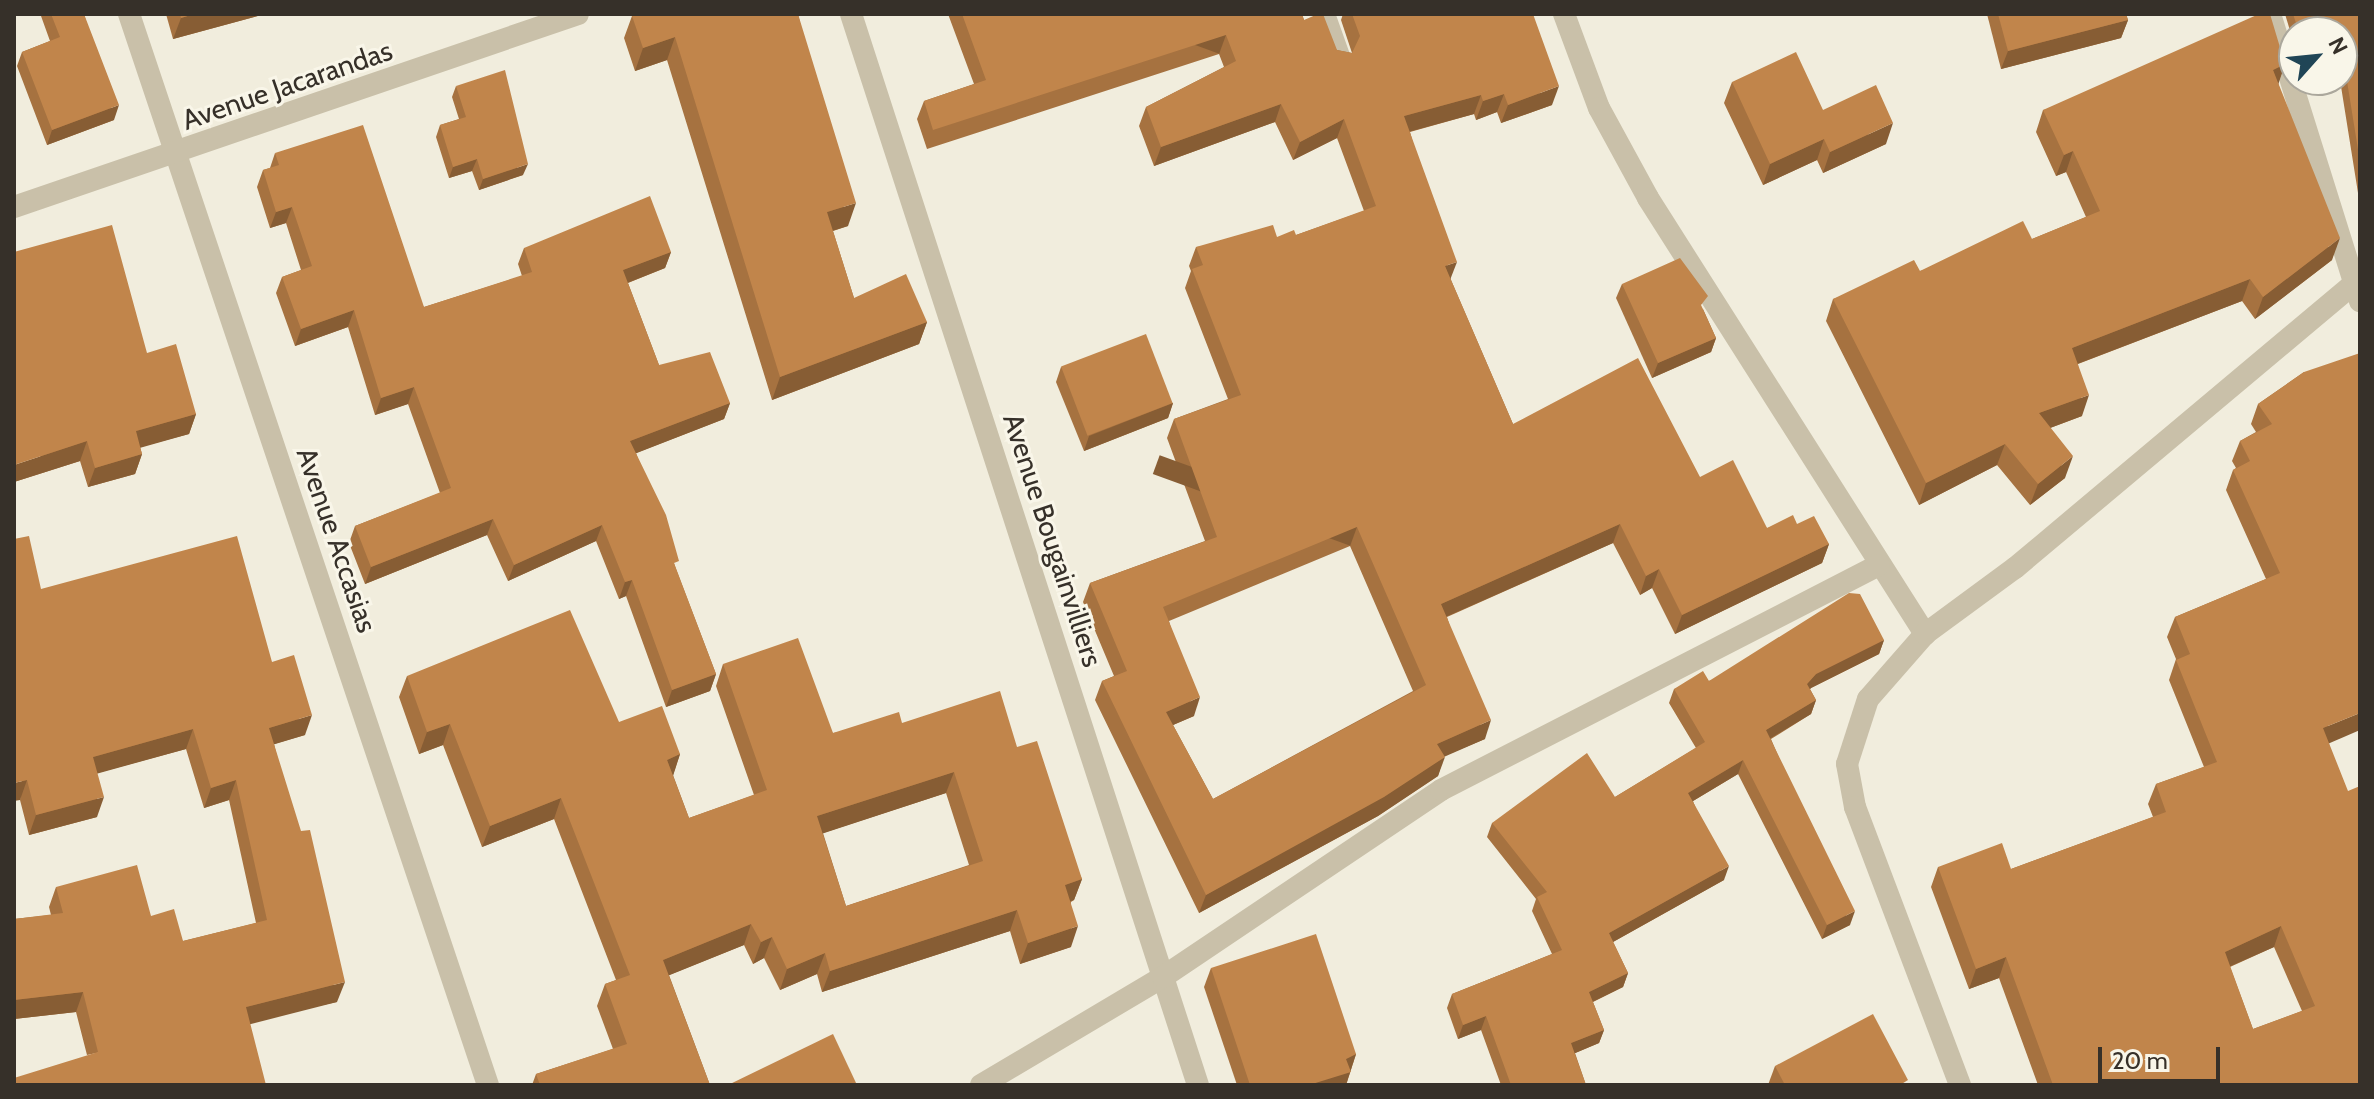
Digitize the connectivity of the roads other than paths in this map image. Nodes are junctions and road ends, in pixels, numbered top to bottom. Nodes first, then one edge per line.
1 (129, 14) edge
2 (578, 14) edge
3 (851, 14) edge
4 (1324, 14) edge
5 (1564, 14) edge
6 (2270, 14) edge
7 (1340, 59) edge
8 (176, 156) junction
9 (14, 207) edge
10 (2358, 287) edge
11 (1879, 565) junction
12 (1925, 634) junction
13 (1163, 977) junction
14 (488, 1085) edge
15 (981, 1085) edge
16 (1198, 1085) edge
17 (1960, 1085) edge

1 - 8 street, Avenue Accasias
2 - 8 street, Avenue Jacarandas
3 - 13 street, Avenue Bougainvilliers
4 - 7 street
5 - 11 street
6 - 10 street
8 - 9 street, Avenue Jacarandas
8 - 14 street, Avenue Accasias
10 - 12 street
11 - 12 street
11 - 13 street
12 - 17 street
13 - 15 street
13 - 16 street, Avenue Bougainvilliers

